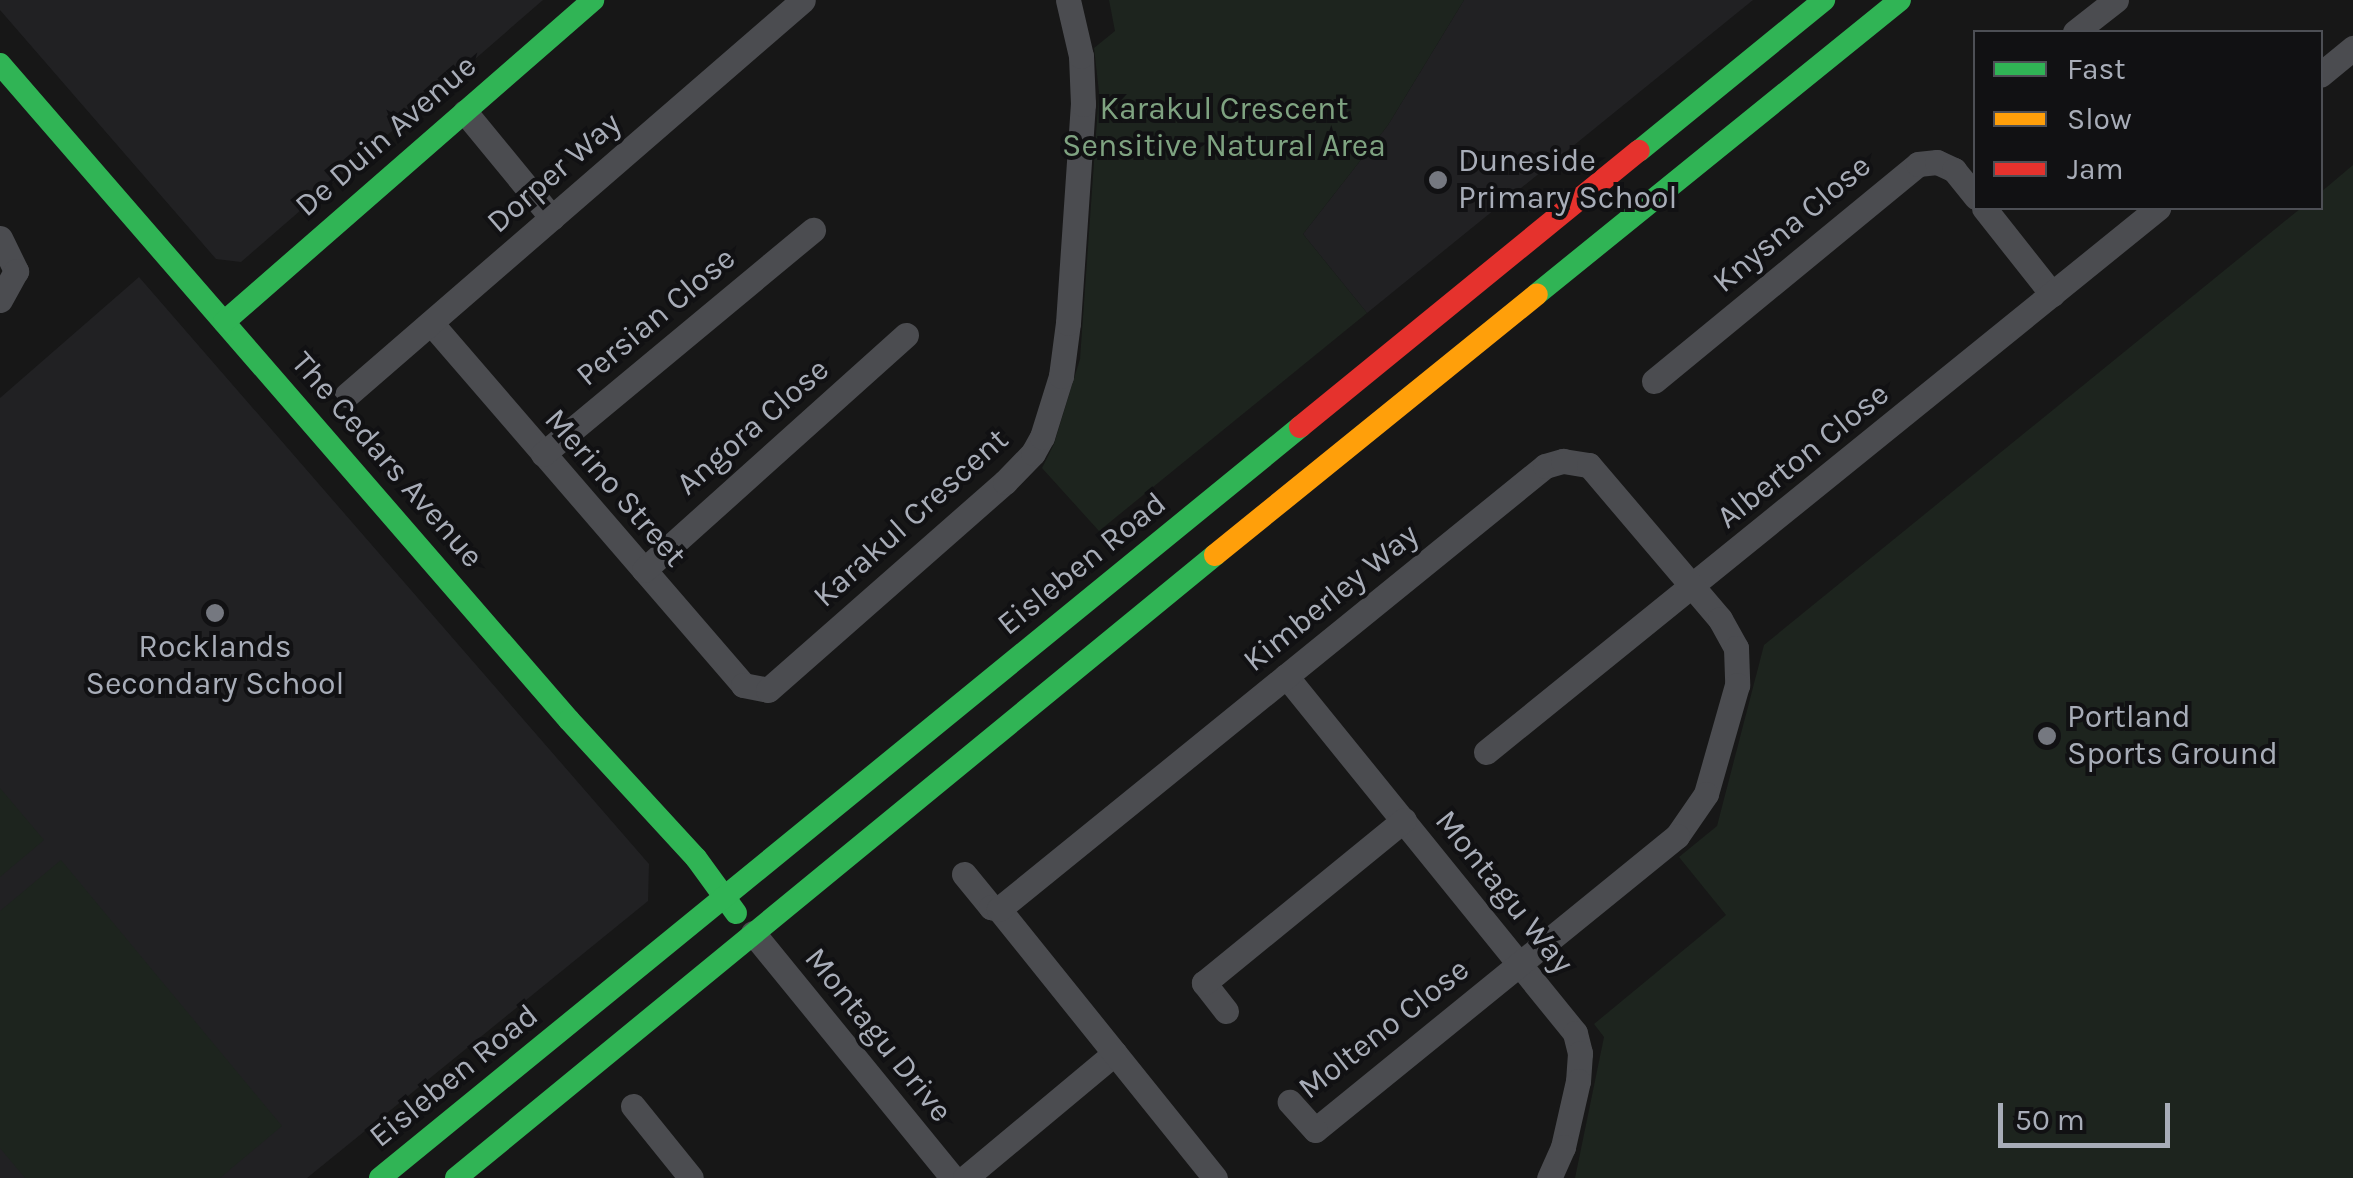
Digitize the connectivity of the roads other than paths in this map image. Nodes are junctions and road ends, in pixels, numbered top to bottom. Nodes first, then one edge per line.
1 (593, 0) edge
2 (803, 0) edge
3 (1068, 0) edge
4 (1824, 0) edge
5 (1900, 0) edge
6 (2116, 0) edge
7 (2078, 30) edge
8 (2353, 48) edge
9 (0, 64) edge
10 (2323, 73) edge
11 (465, 112) junction
12 (1973, 193) edge
13 (1986, 210) edge
14 (2156, 210) edge
15 (552, 218) junction
16 (813, 230) dead end
17 (0, 238) edge
18 (2052, 294) junction
19 (0, 300) edge
20 (224, 322) junction
21 (431, 323) junction
22 (906, 335) dead end
23 (1654, 381) dead end
24 (348, 395) dead end
25 (543, 454) junction
26 (644, 570) junction
27 (1694, 587) junction
28 (1286, 676) junction
29 (754, 690) joint
30 (1486, 752) dead end
31 (1404, 820) junction
32 (964, 874) dead end
33 (723, 898) junction
34 (999, 910) junction
35 (753, 934) junction
36 (1521, 963) junction
37 (1226, 1011) dead end
38 (1114, 1053) junction
39 (1290, 1102) dead end
40 (633, 1106) dead end
41 (681, 1174) edge
42 (380, 1178) edge
43 (456, 1178) edge
44 (953, 1178) edge
45 (964, 1178) edge
46 (1215, 1178) edge
47 (1549, 1178) edge

1 - 11 main road, De Duin Avenue
2 - 15 street, Dorper Way
3 - 29 street, Karakul Crescent
4 - 33 main road, Eisleben Road
5 - 35 main road
6 - 7 street
8 - 10 street
9 - 20 main road, The Cedars Avenue
11 - 15 street
11 - 20 main road, De Duin Avenue
12 - 23 street, Knysna Close
13 - 18 street
14 - 18 street, Alberton Close
15 - 21 street, Dorper Way
16 - 25 street, Persian Close
17 - 19 street
18 - 27 street, Alberton Close
20 - 33 main road, The Cedars Avenue
21 - 24 street, Dorper Way
21 - 25 street, Merino Street
22 - 26 street, Angora Close
25 - 26 street, Merino Street
26 - 29 street, Merino Street
27 - 28 street, Kimberley Way
27 - 30 street, Alberton Close
27 - 36 street
28 - 31 street, Montagu Way
28 - 34 street, Kimberley Way
31 - 36 street, Montagu Way
31 - 37 street
32 - 34 street
33 - 35 main road, The Cedars Avenue
33 - 42 main road, Eisleben Road
34 - 38 street
35 - 43 main road
35 - 44 street, Montagu Drive
36 - 39 street, Molteno Close
36 - 47 street, Montagu Way
38 - 45 street
38 - 46 street
40 - 41 street

